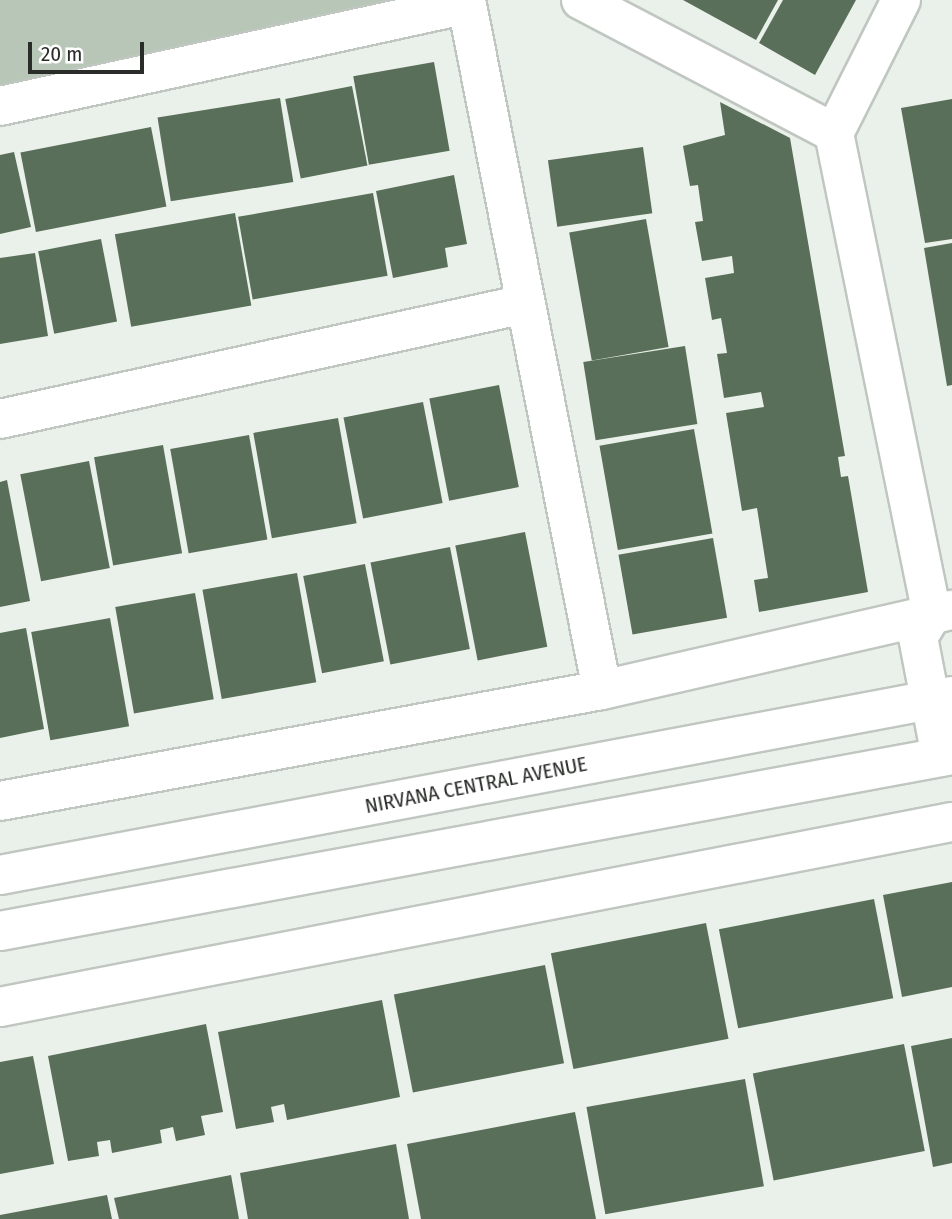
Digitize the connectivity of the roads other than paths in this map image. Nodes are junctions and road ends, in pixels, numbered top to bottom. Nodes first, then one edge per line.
1 (581, 0) edge
2 (901, 0) edge
3 (466, 2) edge
4 (0, 106) edge
5 (834, 133) junction
6 (525, 304) junction
7 (0, 419) edge
8 (945, 617) edge
9 (602, 690) junction
10 (942, 697) edge
11 (947, 756) edge
12 (0, 801) edge
13 (952, 822) edge
14 (0, 875) edge
15 (0, 932) edge
16 (0, 1007) edge

1 - 5 street
2 - 5 street
3 - 4 street
3 - 6 street
5 - 8 street
6 - 7 street
6 - 9 street
8 - 9 street
8 - 10 street
9 - 12 street
10 - 11 street
10 - 14 street, NIRVANA CENTRAL AVENUE
11 - 15 street
13 - 16 street

